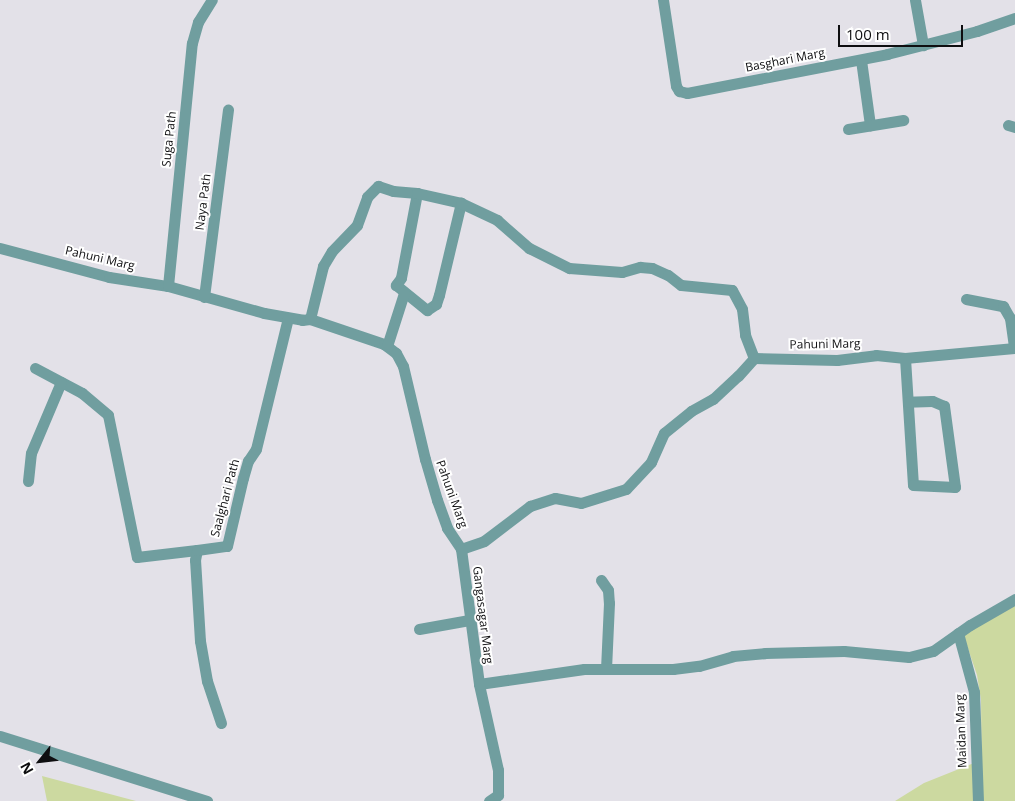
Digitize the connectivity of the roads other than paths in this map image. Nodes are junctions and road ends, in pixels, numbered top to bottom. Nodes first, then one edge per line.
1 (212, 0) edge
2 (663, 0) edge
3 (919, 1) edge
4 (1015, 18) edge
5 (923, 45) junction
6 (862, 60) junction
7 (228, 110) dead end
8 (903, 120) dead end
9 (870, 125) junction
10 (848, 129) dead end
11 (416, 193) junction
12 (462, 204) junction
13 (0, 248) edge
14 (168, 286) junction
15 (404, 293) junction
16 (204, 297) junction
17 (966, 299) dead end
18 (288, 318) junction
19 (310, 318) junction
20 (387, 346) junction
21 (1015, 348) edge
22 (754, 358) junction
23 (905, 358) junction
24 (35, 368) dead end
25 (61, 382) junction
26 (908, 402) junction
27 (28, 481) dead end
28 (461, 548) junction
29 (197, 550) junction
30 (601, 580) dead end
31 (1015, 599) edge
32 (469, 620) junction
33 (419, 629) dead end
34 (958, 633) junction
35 (606, 668) junction
36 (479, 684) junction
37 (221, 723) dead end
38 (0, 736) edge
39 (495, 799) edge
40 (207, 801) edge
41 (978, 801) edge

1 - 14 street, Suga Path
2 - 6 street, Basghari Marg
3 - 5 street
4 - 5 street, Basghari Marg
5 - 6 street, Basghari Marg
6 - 9 street
7 - 16 street, Naya Path
8 - 9 street
9 - 10 street
11 - 12 street
11 - 15 street
11 - 19 street
12 - 15 street
12 - 22 street
13 - 14 street, Pahuni Marg
14 - 16 street, Pahuni Marg
15 - 20 street
16 - 18 street, Pahuni Marg
17 - 21 street
18 - 19 street, Pahuni Marg
18 - 29 street, Saalghari Path
19 - 20 street, Pahuni Marg
20 - 28 street, Pahuni Marg
21 - 23 street, Pahuni Marg
22 - 23 street, Pahuni Marg
22 - 28 street
23 - 26 street
24 - 25 street
25 - 27 street
25 - 29 street
26 - 26 street
28 - 32 street, Gangasagar Marg
29 - 37 street
30 - 35 street
31 - 34 street
32 - 33 street
32 - 36 street, Gangasagar Marg
34 - 35 street
34 - 41 street, Maidan Marg
35 - 36 street
36 - 39 street, Gangasagar Marg
38 - 40 street

